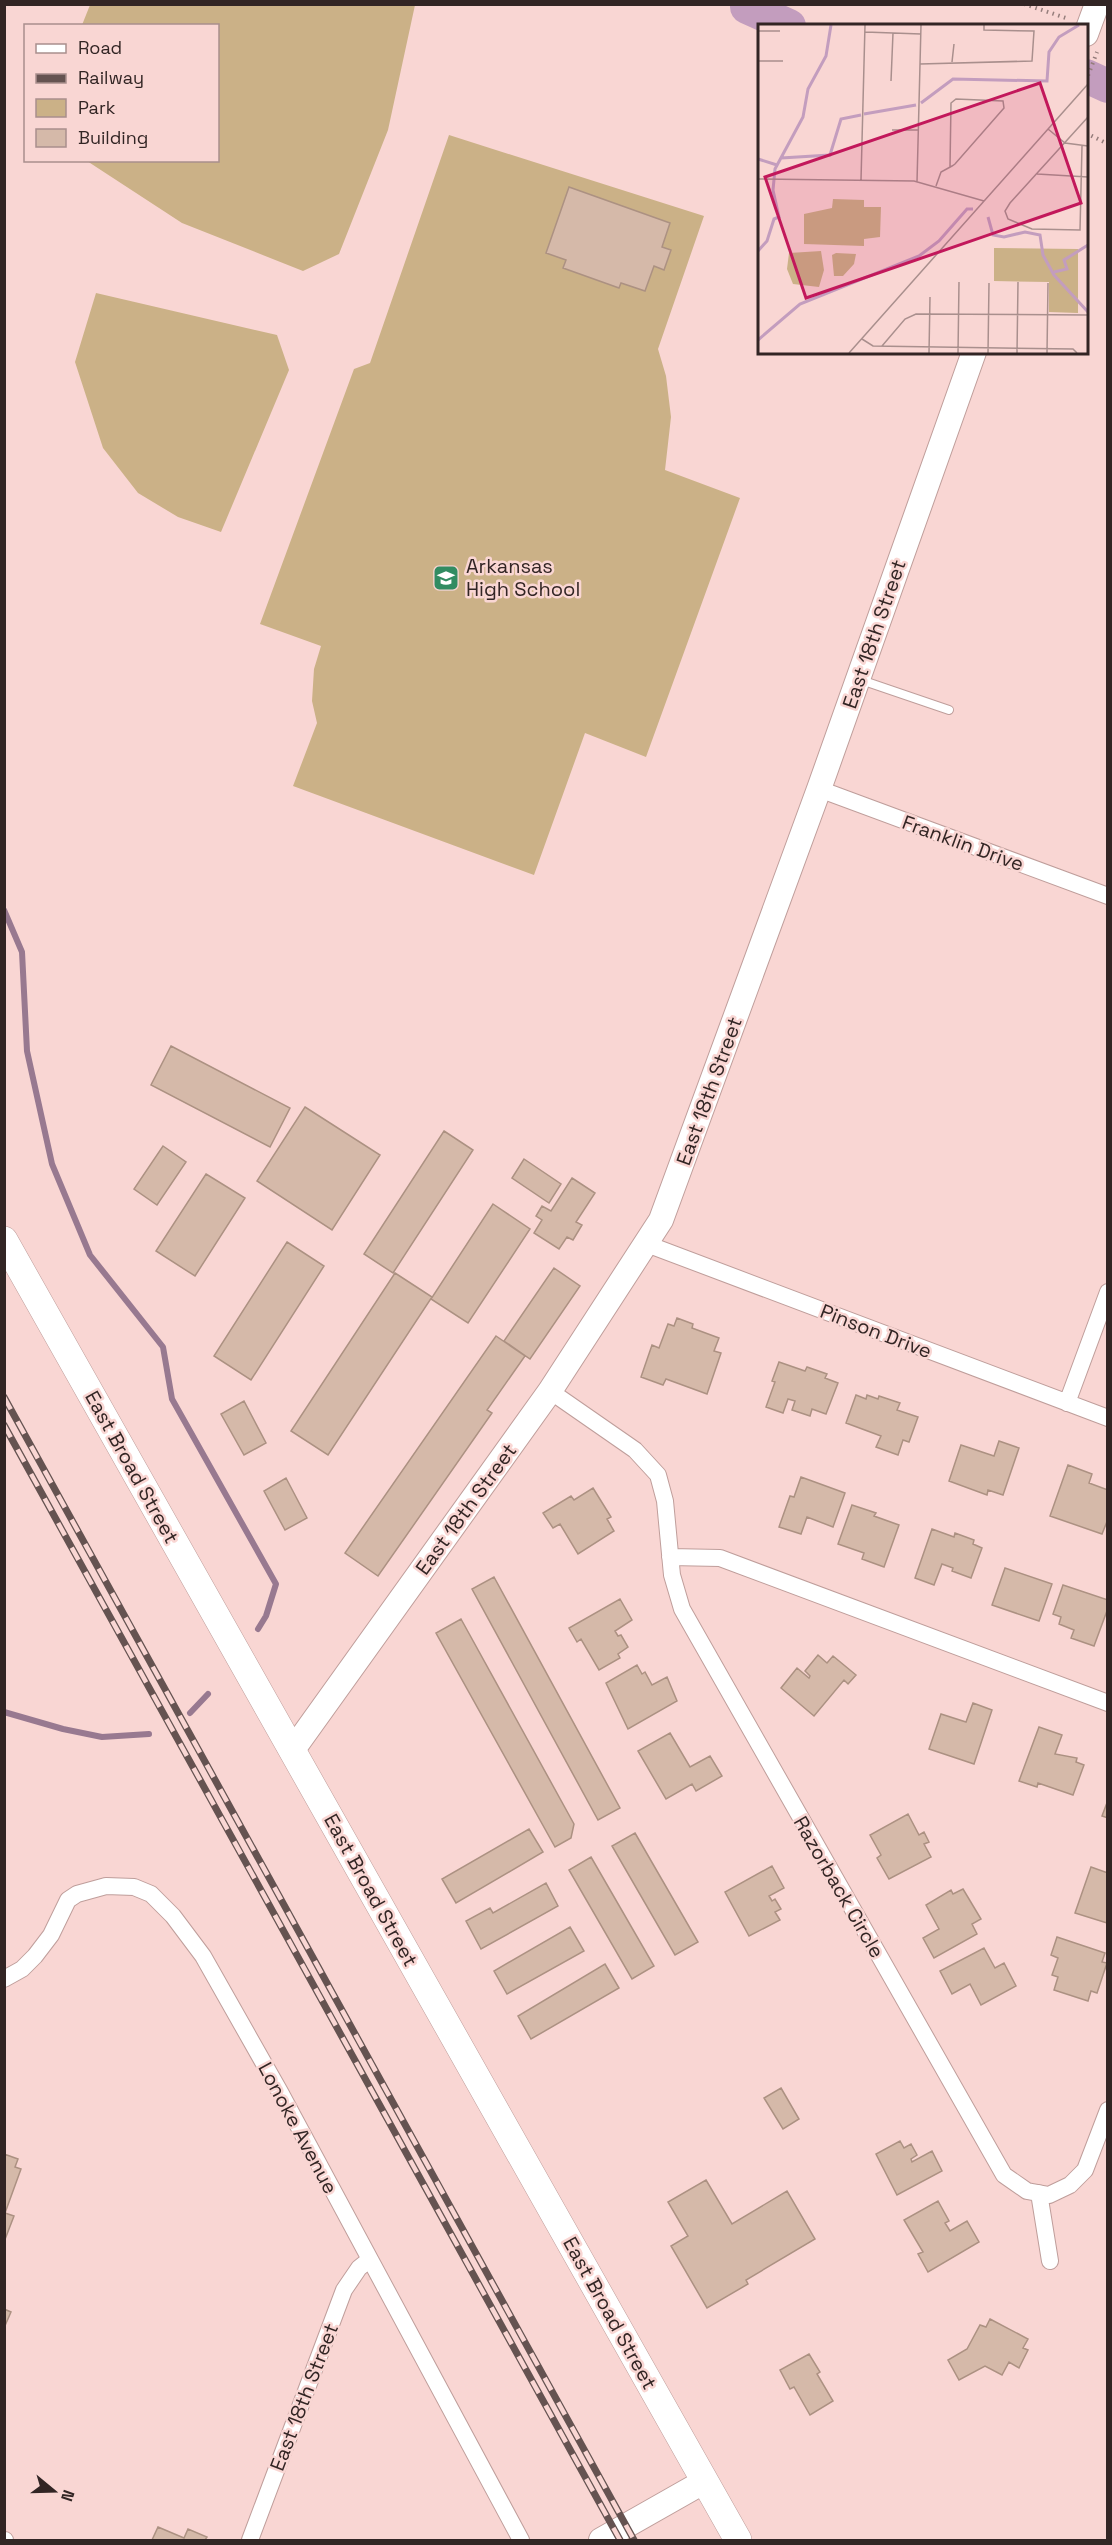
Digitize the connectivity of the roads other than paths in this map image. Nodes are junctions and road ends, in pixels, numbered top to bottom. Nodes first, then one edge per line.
1 (1097, 4) edge
2 (1092, 44) edge
3 (973, 354) edge
4 (858, 679) junction
5 (949, 710) dead end
6 (819, 789) junction
7 (1107, 896) edge
8 (4, 1240) edge
9 (644, 1243) junction
10 (1107, 1292) edge
11 (550, 1391) junction
12 (1066, 1403) junction
13 (1107, 1418) edge
14 (670, 1557) junction
15 (1107, 1703) edge
16 (292, 1751) junction
17 (4, 1979) edge
18 (1107, 2110) edge
19 (1039, 2193) junction
20 (369, 2260) junction
21 (1050, 2261) dead end
22 (705, 2481) junction
23 (250, 2541) edge
24 (521, 2541) edge
25 (601, 2541) edge
26 (738, 2541) edge

1 - 2 street
3 - 4 street, East 18th Street
4 - 5 lane
4 - 6 street, East 18th Street
6 - 7 street, Franklin Drive
6 - 9 street, East 18th Street
8 - 16 main road, East Broad Street
9 - 11 street, East 18th Street
9 - 12 street, Pinson Drive
10 - 12 street
11 - 14 street, Razorback Circle
11 - 16 street, East 18th Street
12 - 13 street, Pinson Drive
14 - 15 street
14 - 19 street, Razorback Circle
16 - 22 main road, East Broad Street
17 - 20 street, Lonoke Avenue
18 - 19 street
19 - 21 street
20 - 23 street, East 18th Street
20 - 24 street, Lonoke Avenue
22 - 25 street
22 - 26 main road, East Broad Street

